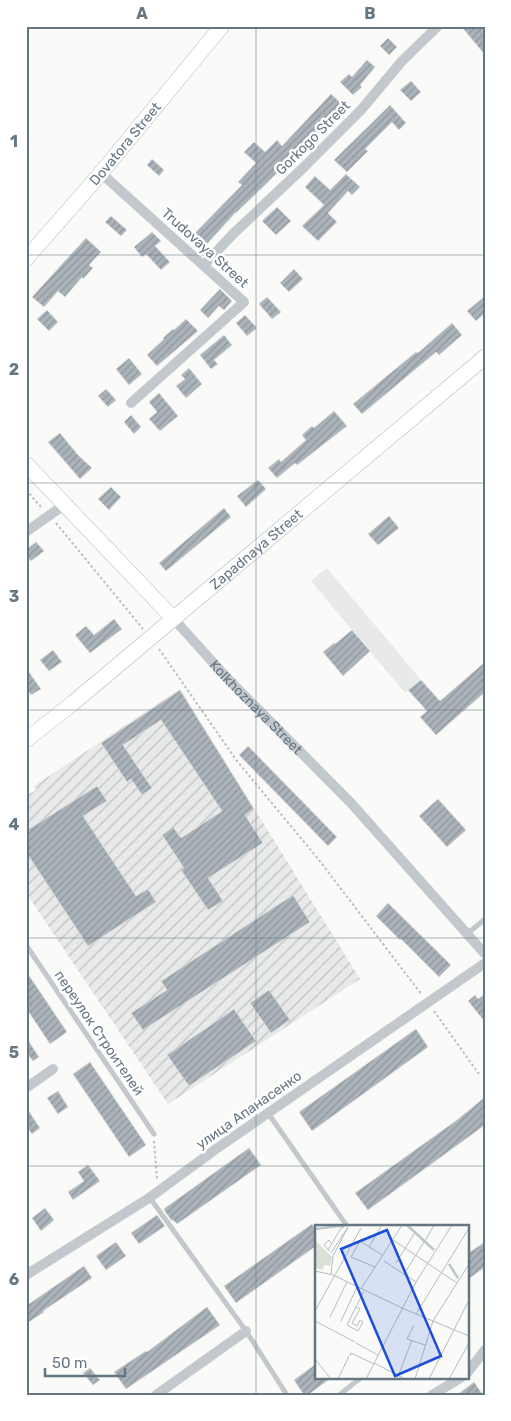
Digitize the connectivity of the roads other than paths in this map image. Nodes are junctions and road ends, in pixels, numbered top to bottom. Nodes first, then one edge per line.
1 (222, 26) edge
2 (438, 26) edge
3 (101, 174) junction
4 (26, 260) edge
5 (204, 265) junction
6 (485, 357) edge
7 (131, 403) dead end
8 (26, 464) edge
9 (64, 505) junction
10 (26, 532) edge
11 (173, 618) junction
12 (26, 740) edge
13 (485, 919) edge
14 (467, 934) junction
15 (26, 944) edge
16 (485, 954) edge
17 (485, 963) edge
18 (53, 1069) dead end
19 (26, 1088) edge
20 (268, 1113) junction
21 (154, 1134) road end
22 (149, 1198) junction
23 (345, 1225) edge
24 (26, 1275) edge
25 (246, 1331) junction
26 (485, 1350) edge
27 (468, 1372) edge
28 (361, 1378) edge
29 (460, 1378) edge
30 (156, 1395) edge
31 (287, 1395) edge
32 (338, 1395) edge
33 (432, 1395) edge

1 - 3 street, Dovatora Street
2 - 5 street, Gorkogo Street
3 - 4 street, Dovatora Street
3 - 5 street, Trudovaya Street
5 - 7 street, Trudovaya Street
6 - 11 street, Zapadnaya Street
8 - 9 street, Kolkhoznaya Street
9 - 10 street
9 - 11 street, Kolkhoznaya Street
11 - 12 street, Zapadnaya Street
11 - 14 street, Kolkhoznaya Street
13 - 14 lane
14 - 16 street, Kolkhoznaya Street
15 - 21 lane, переулок Строителей
17 - 20 street, улица Апанасенко
18 - 19 street
20 - 22 street, улица Апанасенко
20 - 23 lane
22 - 24 street, улица Апанасенко
22 - 25 lane
25 - 30 street
25 - 31 lane
26 - 27 street
28 - 32 lane
29 - 33 street

